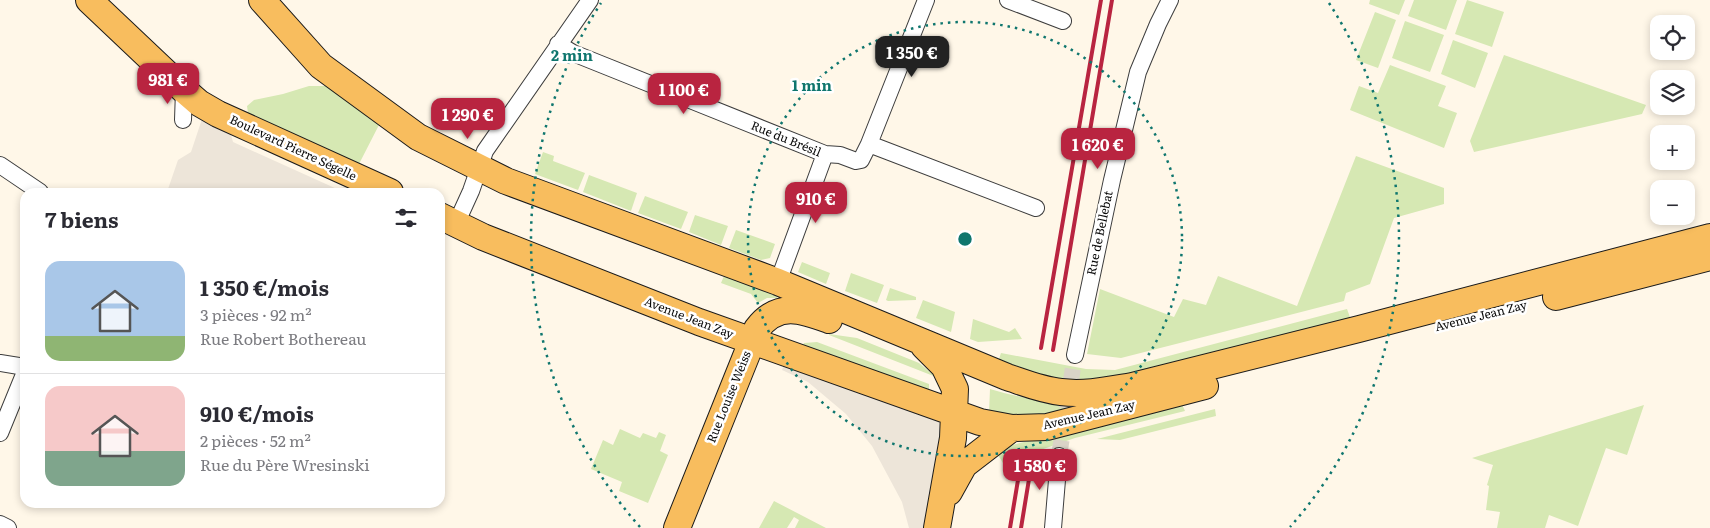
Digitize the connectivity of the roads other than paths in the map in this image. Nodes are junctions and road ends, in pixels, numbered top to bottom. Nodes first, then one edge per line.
1 (89, 0) edge
2 (262, 0) edge
3 (590, 0) edge
4 (926, 0) edge
5 (1008, 0) edge
6 (1170, 0) edge
7 (1063, 21) dead end
8 (558, 44) junction
9 (184, 90) junction
10 (183, 120) dead end
11 (869, 144) junction
12 (825, 154) junction
13 (474, 159) junction
14 (0, 165) edge
15 (34, 188) edge
16 (381, 188) edge
17 (1036, 208) dead end
18 (448, 220) edge
19 (1710, 237) edge
20 (1710, 257) edge
21 (778, 282) junction
22 (819, 308) junction
23 (915, 338) junction
24 (752, 342) junction
25 (1075, 355) tunnel mouth
26 (940, 362) junction
27 (0, 363) edge
28 (20, 366) edge
29 (20, 384) edge
30 (1037, 387) junction
31 (955, 414) junction
32 (1012, 428) junction
33 (0, 433) edge
34 (1059, 456) tunnel mouth
35 (0, 524) edge
36 (938, 526) edge
37 (8, 528) edge
38 (677, 528) edge
39 (1053, 528) edge

1 - 9 main road, Boulevard Pierre Ségelle
2 - 13 main road
3 - 8 street
4 - 11 street
5 - 7 street
6 - 25 street, Rue de Bellebat
8 - 12 street, Rue du Brésil
8 - 13 street
9 - 10 street
9 - 16 main road, Boulevard Pierre Ségelle
11 - 12 street, Rue du Brésil
11 - 17 street
12 - 21 street
13 - 18 street
13 - 21 main road
14 - 15 street
18 - 24 main road, Avenue Jean Zay
19 - 30 main road, Avenue Jean Zay
20 - 32 main road, Avenue Jean Zay
21 - 22 main road
22 - 23 main road, Avenue Jean Zay
22 - 24 main road, Rue Louise Weiss
22 - 26 main road
23 - 26 main road
23 - 30 main road, Avenue Jean Zay
24 - 31 main road, Avenue Jean Zay
24 - 38 main road, Rue Louise Weiss
26 - 30 main road
26 - 31 main road
27 - 28 street
29 - 33 street
31 - 32 main road, Avenue Jean Zay
31 - 36 main road
32 - 36 main road
34 - 39 street
35 - 37 street

